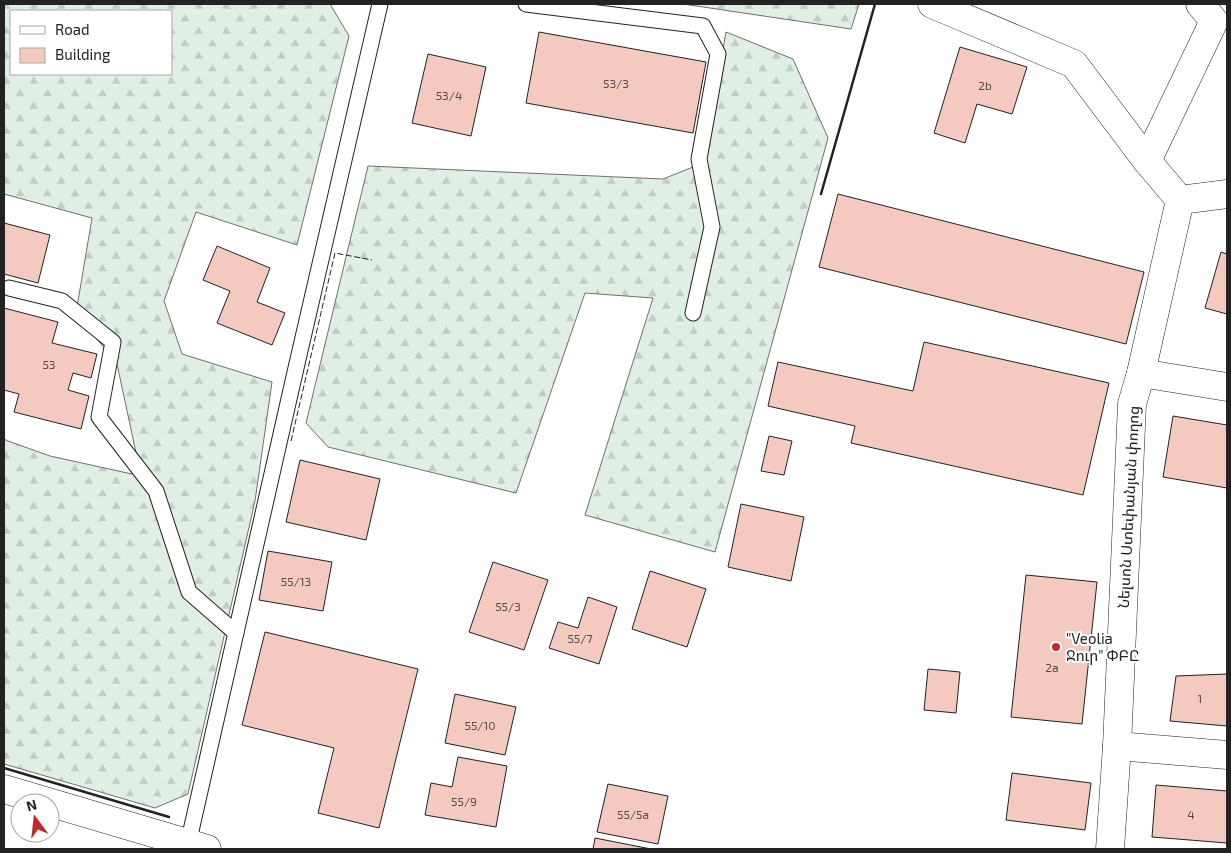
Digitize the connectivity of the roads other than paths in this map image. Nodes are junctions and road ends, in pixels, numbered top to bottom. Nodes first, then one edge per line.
1 (380, 4) edge
2 (526, 4) edge
3 (932, 4) edge
4 (1200, 4) edge
5 (1147, 161) junction
6 (1227, 194) edge
7 (1180, 200) junction
8 (9, 288) dead end
9 (693, 313) dead end
10 (1141, 374) junction
11 (1227, 388) edge
12 (236, 633) junction
13 (1117, 746) junction
14 (1227, 755) edge
15 (4, 789) edge
16 (197, 847) edge
17 (1110, 849) edge

1 - 12 lane
2 - 9 lane
3 - 5 street
4 - 5 street
5 - 7 street
6 - 7 street
7 - 10 street, Նելսոն Ստեփանյան փողոց
8 - 12 lane
10 - 11 street
10 - 13 street, Նելսոն Ստեփանյան փողոց
12 - 16 lane
13 - 14 street
13 - 17 street, Նելսոն Ստեփանյան փողոց
15 - 16 street

